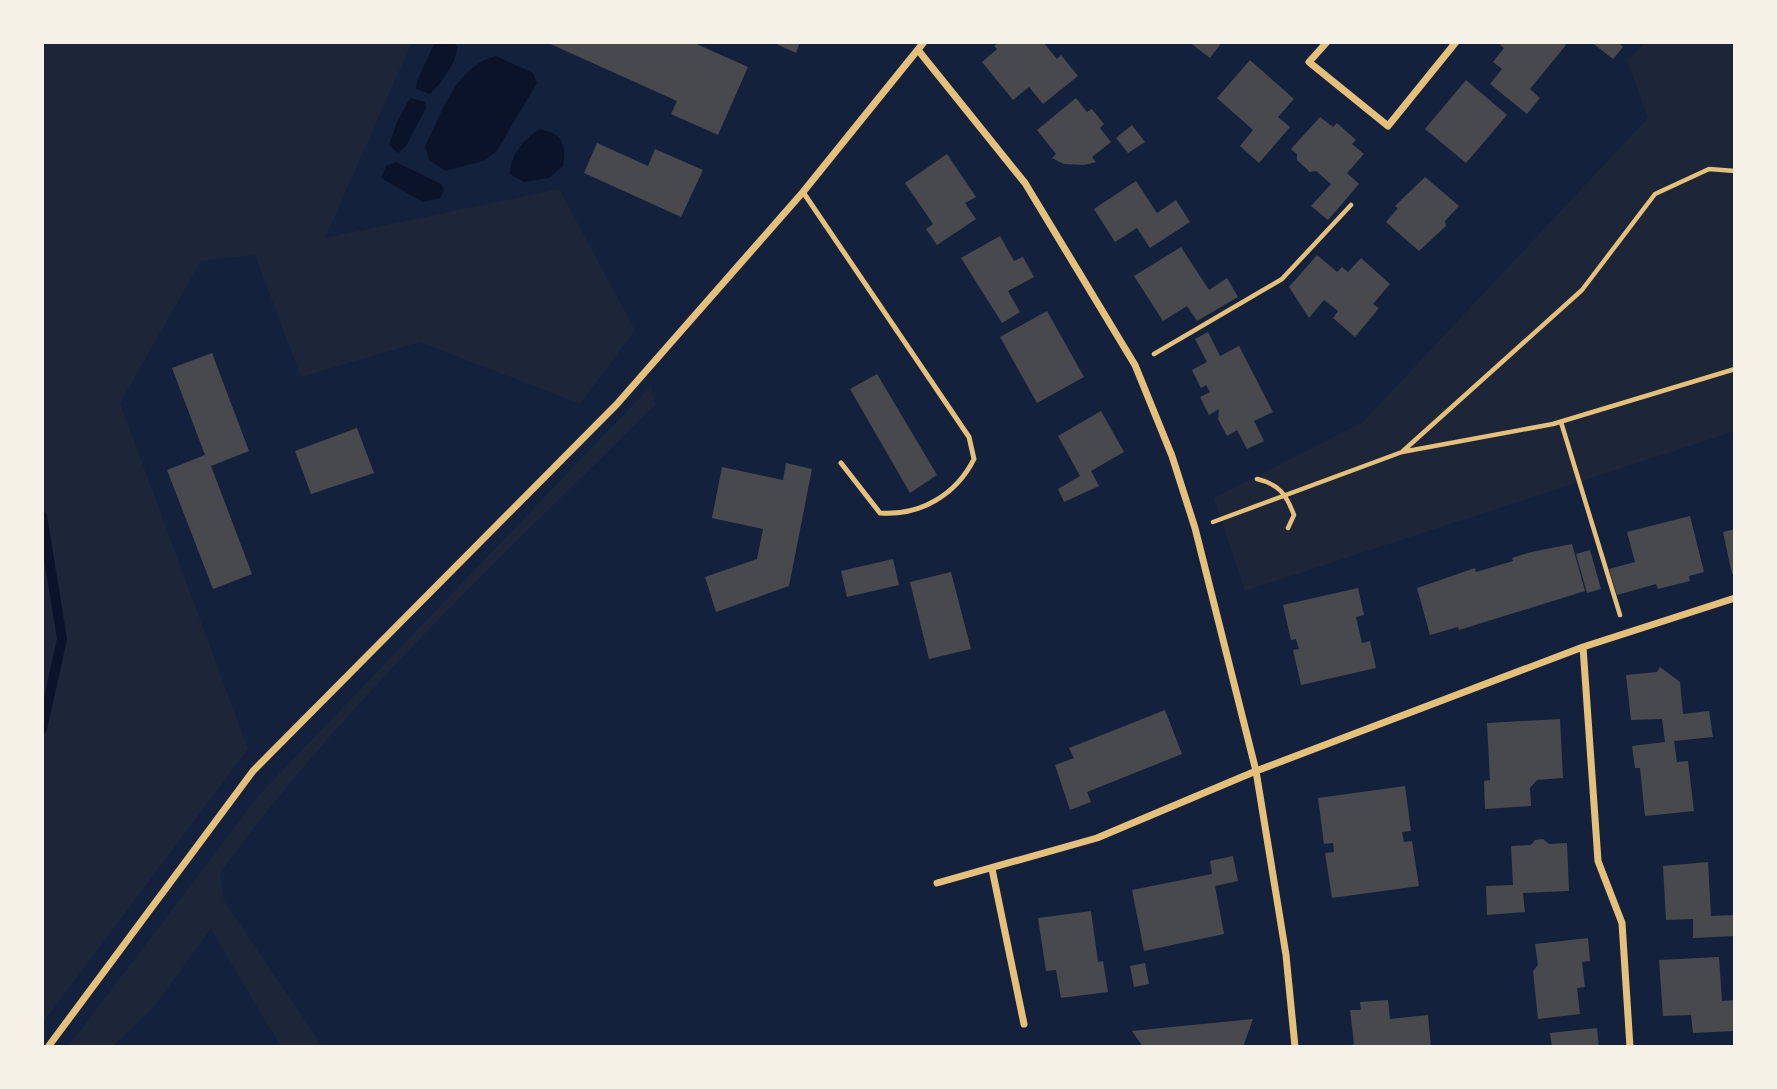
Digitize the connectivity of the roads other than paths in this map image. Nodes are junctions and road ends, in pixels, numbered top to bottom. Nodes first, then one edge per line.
1 (924, 42) edge
2 (1327, 42) edge
3 (1456, 42) edge
4 (918, 50) junction
5 (803, 192) junction
6 (841, 463) dead end
7 (1735, 598) edge
8 (1583, 647) junction
9 (1256, 771) junction
10 (992, 869) junction
11 (937, 883) dead end
12 (1024, 1024) dead end
13 (48, 1047) edge
14 (1295, 1047) edge
15 (1630, 1047) edge

1 - 4 street
2 - 3 street
4 - 5 street
4 - 9 street
5 - 6 lane
5 - 13 street
7 - 8 street
8 - 9 street
8 - 15 street
9 - 10 street
9 - 14 street
10 - 11 street
10 - 12 street

